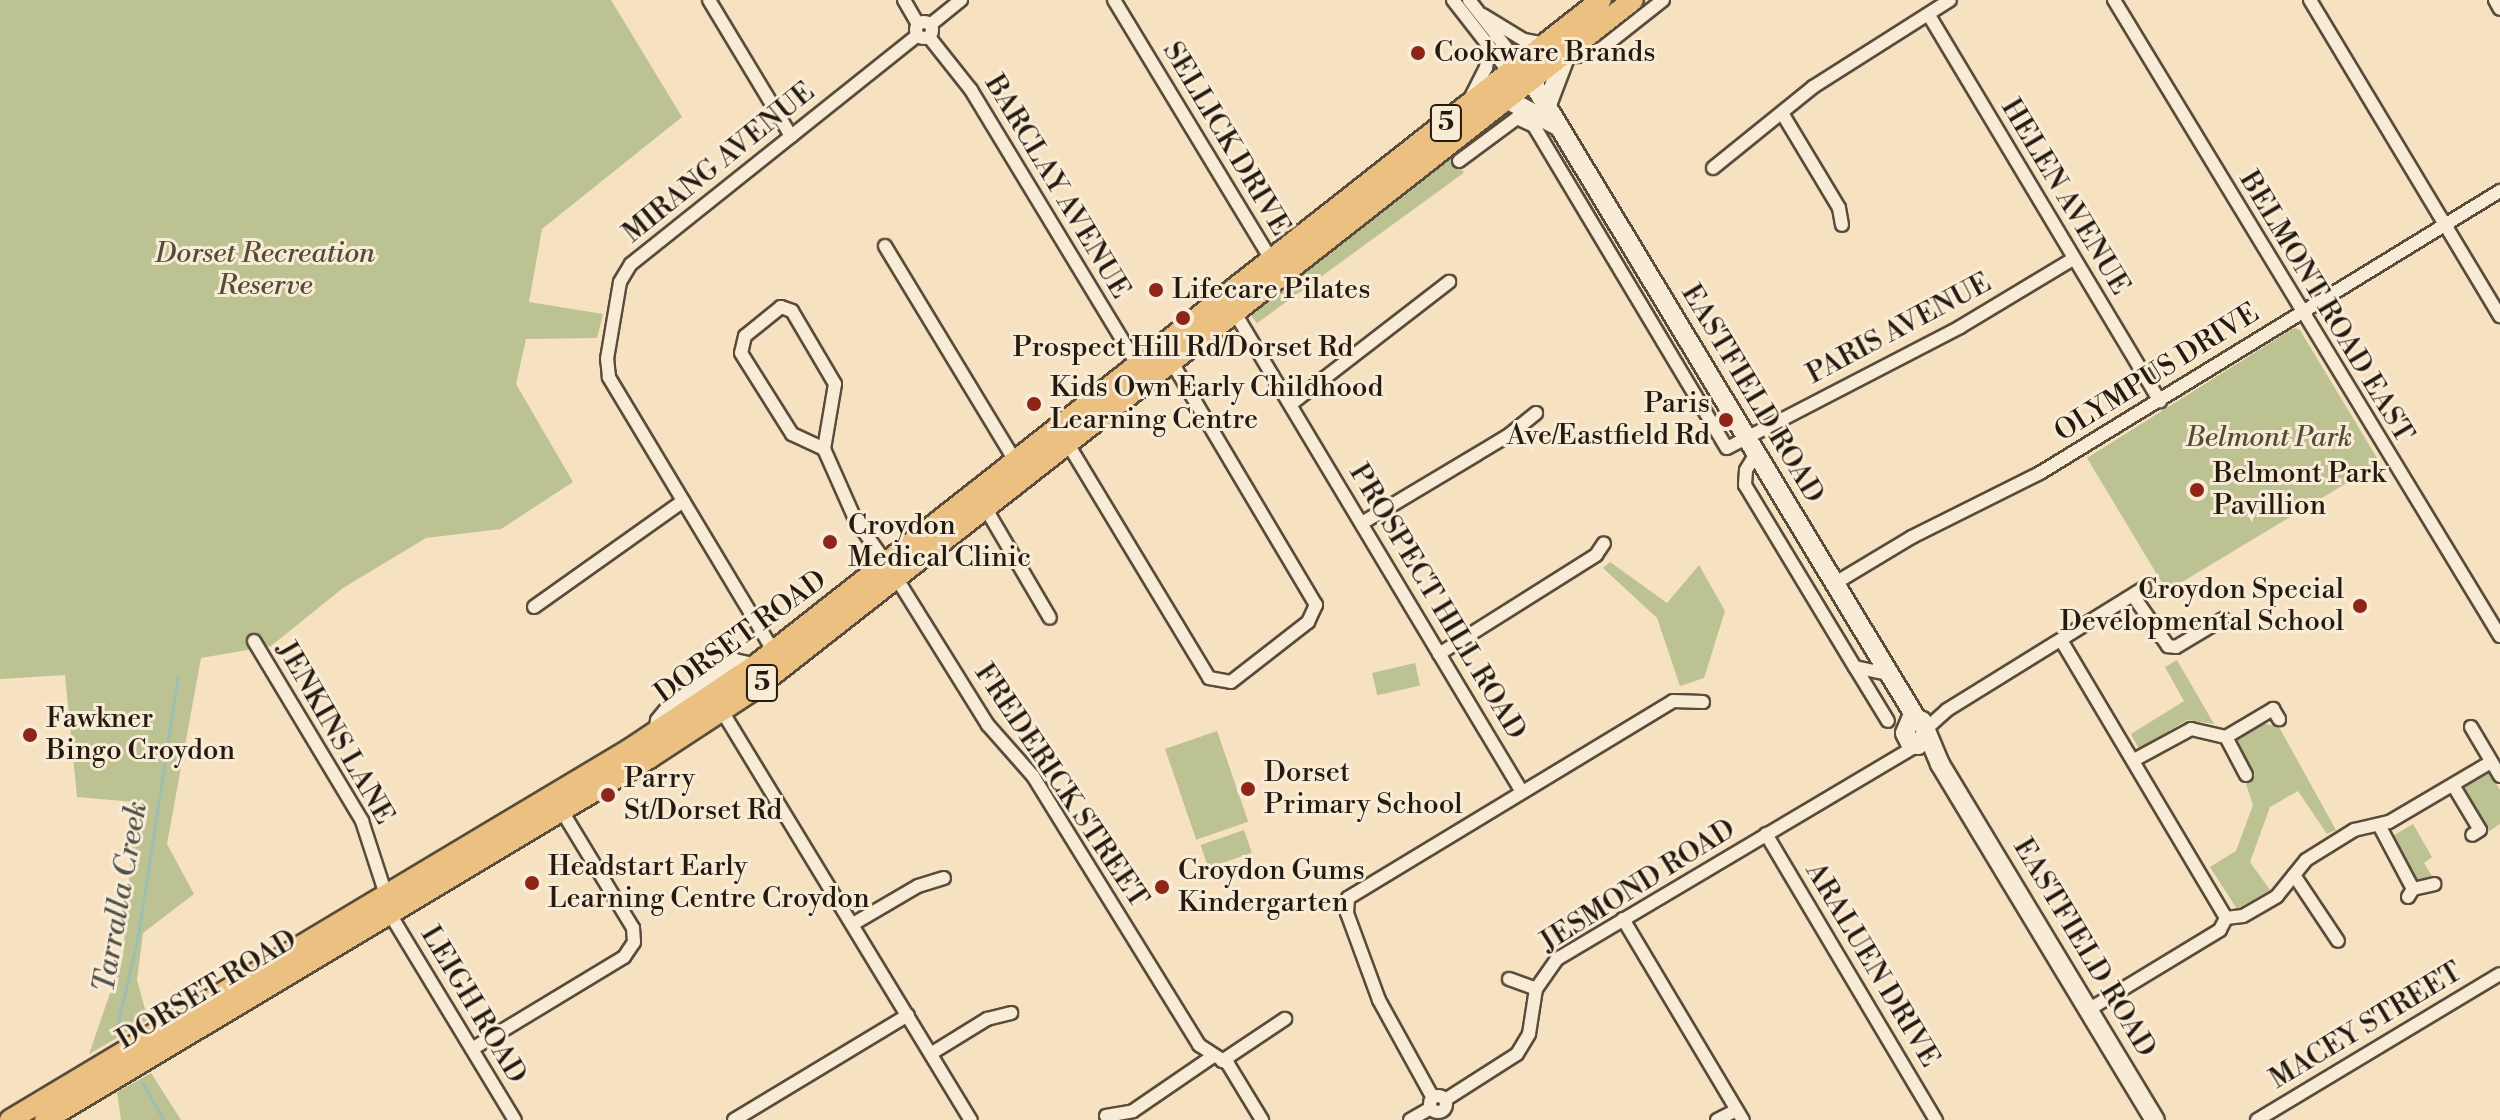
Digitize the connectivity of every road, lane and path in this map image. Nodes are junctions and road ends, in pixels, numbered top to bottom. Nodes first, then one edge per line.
1 (709, 0) edge
2 (904, 0) edge
3 (961, 0) edge
4 (1114, 0) edge
5 (1453, 0) edge
6 (1469, 0) edge
7 (1601, 0) edge
8 (1633, 0) edge
9 (1663, 0) edge
10 (1950, 0) edge
11 (2114, 0) edge
12 (2310, 0) edge
13 (2495, 0) edge
14 (2500, 9) edge
15 (1477, 12) junction
16 (1930, 17) junction
17 (924, 30) junction
18 (1545, 44) junction
19 (1489, 48) junction
20 (1568, 51) junction
21 (1518, 81) junction
22 (1548, 102) junction
23 (1466, 107) junction
24 (1782, 113) junction
25 (791, 136) junction
26 (1567, 138) junction
27 (1459, 161) dead end
28 (1713, 168) dead end
29 (1561, 171) junction
30 (2500, 191) edge
31 (1842, 225) dead end
32 (2445, 225) junction
33 (885, 246) dead end
34 (2073, 259) junction
35 (1278, 268) junction
36 (1449, 282) dead end
37 (2301, 311) junction
38 (1235, 313) junction
39 (2500, 316) edge
40 (1172, 362) junction
41 (1138, 366) junction
42 (2160, 401) junction
43 (1291, 404) junction
44 (1536, 413) dead end
45 (1063, 436) junction
46 (824, 449) junction
47 (1751, 449) junction
48 (1016, 462) junction
49 (683, 501) junction
50 (986, 509) junction
51 (1362, 523) junction
52 (1604, 543) dead end
53 (892, 571) junction
54 (1832, 585) junction
55 (534, 607) dead end
56 (1050, 618) dead end
57 (2223, 619) dead end
58 (2500, 636) edge
59 (2061, 640) junction
60 (254, 641) dead end
61 (774, 652) junction
62 (1439, 654) junction
63 (756, 665) junction
64 (1855, 667) junction
65 (1888, 676) junction
66 (1703, 702) dead end
67 (717, 703) junction
68 (2279, 719) dead end
69 (2471, 727) dead end
70 (1913, 730) junction
71 (655, 733) junction
72 (2226, 737) junction
73 (2134, 760) junction
74 (2491, 762) junction
75 (2246, 776) dead end
76 (2500, 776) edge
77 (2453, 785) junction
78 (1522, 792) junction
79 (562, 811) junction
80 (2379, 825) junction
81 (1766, 834) junction
82 (2472, 835) dead end
83 (2294, 875) junction
84 (944, 878) dead end
85 (2434, 884) dead end
86 (388, 904) junction
87 (2226, 918) junction
88 (1623, 919) junction
89 (853, 924) junction
90 (2338, 941) dead end
91 (2500, 974) edge
92 (1509, 979) dead end
93 (1536, 989) junction
94 (2088, 1010) junction
95 (1011, 1013) dead end
96 (908, 1015) junction
97 (1285, 1019) dead end
98 (472, 1049) junction
99 (932, 1053) junction
100 (1217, 1059) junction
101 (70, 1095) junction
102 (1440, 1107) edge
103 (1740, 1115) edge
104 (1106, 1116) dead end
105 (1932, 1119) edge
106 (10, 1120) edge
107 (45, 1120) edge
108 (515, 1120) edge
109 (734, 1120) edge
110 (971, 1120) edge
111 (1262, 1120) edge
112 (1410, 1120) edge
113 (1717, 1120) edge
114 (2155, 1120) edge
115 (2257, 1120) edge

1 - 25 street
2 - 17 street, BARCLAY AVENUE
3 - 17 street, MIRANG AVENUE
4 - 35 street, SELLICK DRIVE
5 - 19 street
6 - 15 street
7 - 18 main road, DORSET ROAD / 5
8 - 20 main road, DORSET ROAD / 5
9 - 20 street
10 - 16 street
11 - 37 street, BELMONT ROAD EAST
12 - 32 street
13 - 14 street
15 - 18 street
15 - 21 street
16 - 24 street
16 - 34 street, HELEN AVENUE
17 - 25 street, MIRANG AVENUE
17 - 41 street, BARCLAY AVENUE
18 - 21 main road, DORSET ROAD / 5
19 - 21 street
19 - 23 street
20 - 21 main road, DORSET ROAD / 5
20 - 22 main road
21 - 22 main road, EASTFIELD ROAD
21 - 23 main road, DORSET ROAD / 5
21 - 26 main road, EASTFIELD ROAD
21 - 35 main road, DORSET ROAD / 5
22 - 26 main road, EASTFIELD ROAD
23 - 35 main road, DORSET ROAD / 5
24 - 28 street
24 - 31 street
25 - 49 street, MIRANG AVENUE
26 - 29 street
26 - 47 main road, EASTFIELD ROAD
27 - 29 street
29 - 47 street
30 - 32 street, OLYMPUS DRIVE
32 - 37 street, OLYMPUS DRIVE
32 - 39 street
33 - 48 street
34 - 42 street, HELEN AVENUE
34 - 47 street, PARIS AVENUE
35 - 38 main road, DORSET ROAD / 5
35 - 41 main road, DORSET ROAD / 5
36 - 43 street
37 - 42 street, OLYMPUS DRIVE
37 - 58 street, BELMONT ROAD EAST
38 - 40 main road, DORSET ROAD / 5
38 - 43 street, PROSPECT HILL ROAD
40 - 45 main road, DORSET ROAD / 5
40 - 45 street
41 - 45 main road, DORSET ROAD / 5
42 - 54 street, OLYMPUS DRIVE
43 - 51 street, PROSPECT HILL ROAD
44 - 51 street
45 - 48 main road, DORSET ROAD / 5
45 - 50 main road, DORSET ROAD / 5
46 - 46 street
46 - 53 street, FREDERICK STREET
47 - 54 main road, EASTFIELD ROAD
47 - 64 street
48 - 53 main road, DORSET ROAD / 5
49 - 55 street
49 - 61 street, MIRANG AVENUE
50 - 53 main road, DORSET ROAD / 5
50 - 56 street
51 - 62 street, PROSPECT HILL ROAD
52 - 62 street
53 - 61 main road, DORSET ROAD / 5
53 - 67 main road, DORSET ROAD / 5
53 - 100 street, FREDERICK STREET
54 - 65 main road, EASTFIELD ROAD
57 - 59 street, JESMOND ROAD
59 - 70 street, JESMOND ROAD
59 - 73 street
60 - 86 street, JENKINS LANE
61 - 63 main road, DORSET ROAD / 5
62 - 78 street, PROSPECT HILL ROAD
63 - 67 main road, DORSET ROAD / 5
63 - 71 street
64 - 65 street
64 - 70 street
65 - 70 main road, EASTFIELD ROAD
66 - 78 street
67 - 71 main road, DORSET ROAD / 5
67 - 79 main road, DORSET ROAD / 5
67 - 89 street
68 - 72 street
69 - 74 street
70 - 81 street, JESMOND ROAD
70 - 94 main road, EASTFIELD ROAD
71 - 86 main road, DORSET ROAD / 5
72 - 73 street
72 - 75 street
73 - 87 street
74 - 76 street
74 - 77 street
77 - 80 street
77 - 82 street
78 - 102 street
79 - 86 main road, DORSET ROAD / 5
79 - 98 street
80 - 83 street
80 - 85 street
81 - 88 street, JESMOND ROAD
81 - 105 street, ARALUEN DRIVE
83 - 87 street
83 - 90 street
84 - 89 street
86 - 98 street, LEIGH ROAD
86 - 101 main road, DORSET ROAD / 5
87 - 94 street
88 - 93 street, JESMOND ROAD
88 - 103 street
89 - 96 street
91 - 115 street, MACEY STREET
92 - 93 street
93 - 102 street, JESMOND ROAD
94 - 114 main road, EASTFIELD ROAD
95 - 99 street
96 - 99 street
96 - 109 street
97 - 100 street
98 - 108 street, LEIGH ROAD
99 - 110 street
100 - 104 street
100 - 111 street, FREDERICK STREET
101 - 106 main road, DORSET ROAD / 5
101 - 107 main road, DORSET ROAD / 5
102 - 112 street, JESMOND ROAD
103 - 113 street

